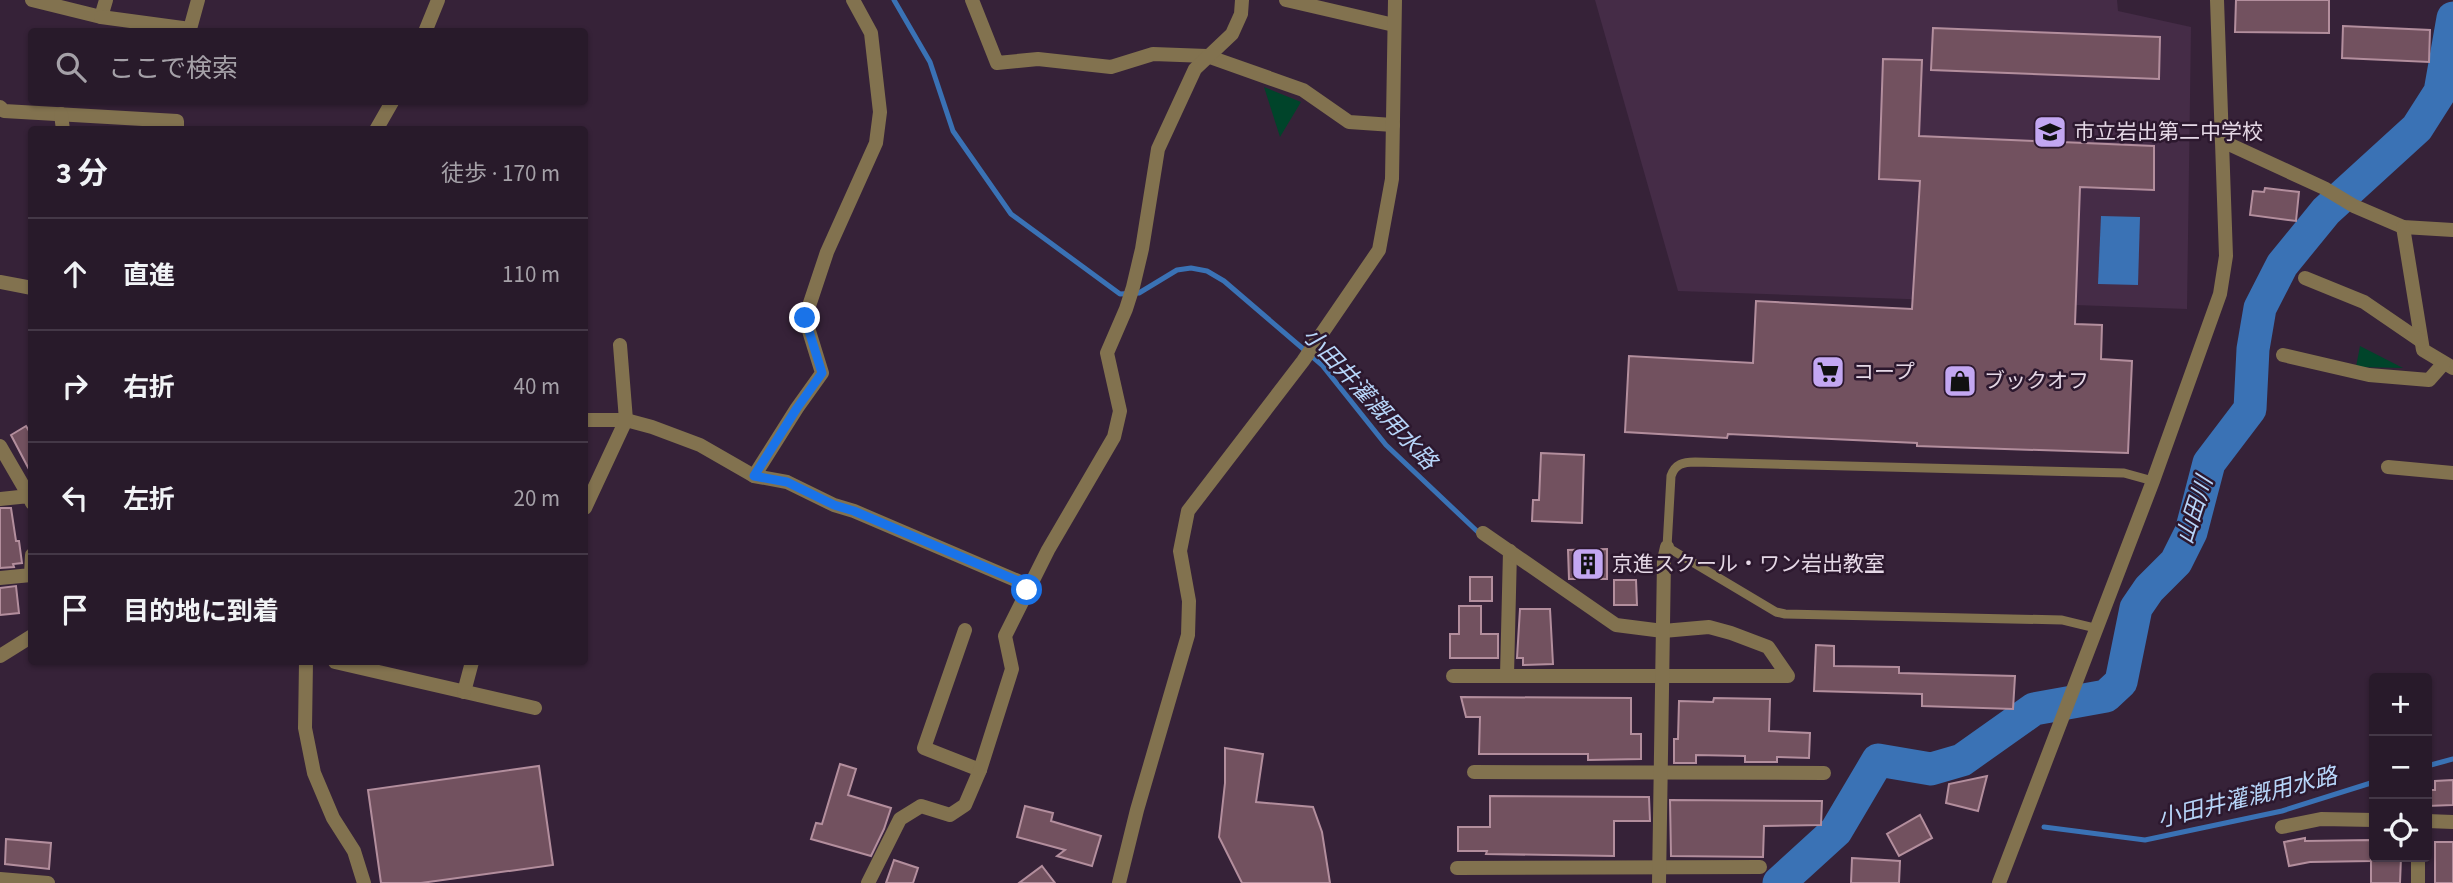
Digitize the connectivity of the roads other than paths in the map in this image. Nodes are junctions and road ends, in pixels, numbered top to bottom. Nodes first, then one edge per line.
1 (32, 0) edge
2 (106, 0) edge
3 (198, 0) edge
4 (438, 0) edge
5 (853, 0) edge
6 (972, 0) edge
7 (1242, 0) edge
8 (1286, 0) edge
9 (1395, 0) edge
10 (2217, 0) edge
11 (102, 18) junction
12 (1394, 25) junction
13 (182, 28) edge
14 (190, 28) edge
15 (427, 28) edge
16 (1207, 56) junction
17 (389, 105) edge
18 (0, 107) edge
19 (61, 114) junction
20 (1393, 125) junction
21 (62, 126) edge
22 (177, 126) edge
23 (378, 126) edge
24 (2222, 141) junction
25 (2403, 227) junction
26 (2453, 230) edge
27 (2305, 278) dead end
28 (0, 282) edge
29 (28, 287) edge
30 (2421, 341) junction
31 (620, 345) dead end
32 (2283, 355) dead end
33 (2449, 366) edge
34 (588, 420) edge
35 (626, 420) junction
36 (0, 446) edge
37 (2388, 467) dead end
38 (2453, 473) edge
39 (754, 476) junction
40 (2153, 481) junction
41 (28, 496) edge
42 (0, 499) edge
43 (28, 500) edge
44 (588, 502) edge
45 (1483, 533) dead end
46 (1667, 547) junction
47 (1510, 551) junction
48 (28, 577) edge
49 (0, 578) edge
50 (1027, 590) junction
51 (2095, 628) junction
52 (965, 630) dead end
53 (1663, 631) junction
54 (28, 638) edge
55 (0, 656) edge
56 (306, 665) edge
57 (471, 665) edge
58 (372, 666) edge
59 (1662, 675) junction
60 (1453, 676) dead end
61 (1507, 676) junction
62 (464, 692) junction
63 (534, 708) dead end
64 (980, 770) junction
65 (1474, 772) dead end
66 (1661, 773) junction
67 (1824, 773) dead end
68 (2369, 820) edge
69 (2432, 821) edge
70 (2453, 821) edge
71 (2282, 827) dead end
72 (2418, 862) edge
73 (1659, 867) junction
74 (1760, 867) dead end
75 (1457, 868) dead end
76 (0, 879) edge
77 (48, 883) edge
78 (364, 883) edge
79 (868, 883) edge
80 (1119, 883) edge
81 (1659, 883) edge
82 (1999, 883) edge
83 (2418, 883) edge

1 - 11 street
2 - 11 street
3 - 14 street
4 - 15 street
5 - 39 street
6 - 16 street
7 - 16 street
8 - 12 street
9 - 12 street
10 - 24 street
11 - 13 street
12 - 20 street
16 - 20 street
16 - 50 street
17 - 23 street
18 - 19 street
19 - 21 street
19 - 22 street
20 - 80 street
24 - 25 street
24 - 40 street
25 - 26 street
25 - 30 street
27 - 30 street
28 - 29 street
30 - 33 street
31 - 35 street
32 - 33 street
34 - 35 street
35 - 39 street
35 - 44 street
36 - 41 street
37 - 38 street
39 - 50 street
40 - 46 lane
40 - 51 street
42 - 43 street
45 - 47 street
46 - 51 lane
46 - 53 street
47 - 53 street
47 - 61 street
48 - 49 street
50 - 64 street
51 - 82 street
52 - 64 street
53 - 59 street
53 - 59 street
54 - 55 street
56 - 78 street
57 - 62 street
58 - 62 street
59 - 61 street
59 - 66 street
60 - 61 street
62 - 63 street
64 - 79 street
65 - 66 street
66 - 67 street
66 - 73 street
68 - 71 street
69 - 70 street
72 - 83 street
73 - 74 street
73 - 75 street
73 - 81 street
76 - 77 street

